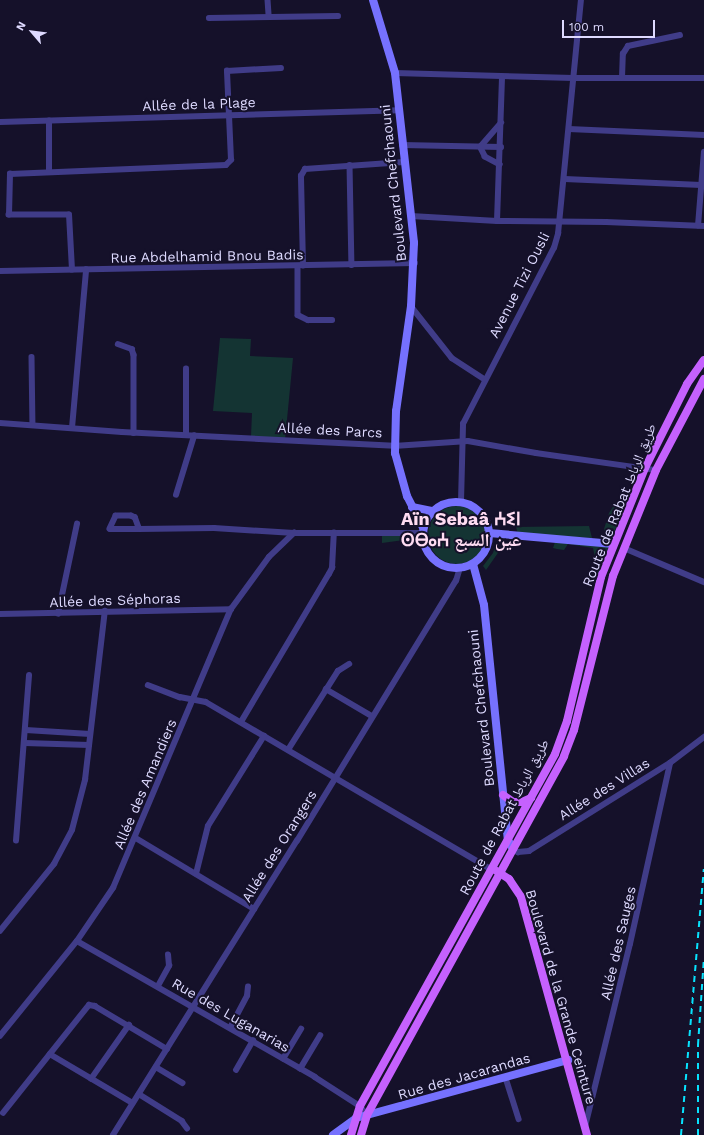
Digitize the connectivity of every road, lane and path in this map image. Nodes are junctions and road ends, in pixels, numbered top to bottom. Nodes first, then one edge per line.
1 (268, 0) edge
2 (373, 0) edge
3 (582, 0) edge
4 (269, 16) junction
5 (338, 16) dead end
6 (209, 18) dead end
7 (680, 36) dead end
8 (281, 68) dead end
9 (395, 73) junction
10 (502, 77) junction
11 (573, 78) junction
12 (622, 78) junction
13 (704, 78) edge
14 (399, 110) junction
15 (230, 115) junction
16 (49, 120) junction
17 (0, 122) edge
18 (501, 122) junction
19 (569, 129) junction
20 (704, 135) edge
21 (402, 146) junction
22 (480, 147) junction
23 (501, 147) junction
24 (704, 152) edge
25 (404, 162) junction
26 (350, 165) junction
27 (500, 165) junction
28 (49, 171) junction
29 (565, 179) junction
30 (701, 185) junction
31 (411, 216) junction
32 (497, 221) junction
33 (561, 221) junction
34 (701, 226) edge
35 (415, 263) junction
36 (352, 265) junction
37 (300, 266) junction
38 (72, 270) junction
39 (86, 270) junction
40 (0, 271) edge
41 (411, 306) junction
42 (332, 320) dead end
43 (118, 344) dead end
44 (32, 357) dead end
45 (704, 360) edge
46 (186, 368) dead end
47 (484, 379) junction
48 (704, 379) edge
49 (0, 423) edge
50 (33, 425) junction
51 (72, 428) junction
52 (134, 433) junction
53 (186, 435) junction
54 (194, 436) junction
55 (460, 440) junction
56 (394, 446) junction
57 (645, 468) junction
58 (656, 470) junction
59 (176, 495) dead end
60 (461, 502) junction
61 (412, 507) junction
62 (432, 512) junction
63 (77, 524) dead end
64 (138, 529) junction
65 (423, 531) junction
66 (294, 532) junction
67 (334, 532) junction
68 (490, 533) junction
69 (614, 544) junction
70 (624, 548) junction
71 (473, 564) junction
72 (460, 568) junction
73 (704, 582) edge
74 (231, 609) junction
75 (105, 611) junction
76 (0, 614) edge
77 (58, 614) junction
78 (349, 664) dead end
79 (29, 676) dead end
80 (148, 685) dead end
81 (326, 689) junction
82 (193, 699) junction
83 (372, 716) junction
84 (241, 722) junction
85 (26, 730) junction
86 (90, 734) junction
87 (264, 736) junction
88 (704, 737) edge
89 (26, 743) junction
90 (89, 745) junction
91 (288, 750) junction
92 (670, 763) junction
93 (335, 778) junction
94 (503, 795) junction
95 (531, 798) junction
96 (136, 838) junction
97 (508, 840) junction
98 (16, 841) dead end
99 (513, 849) junction
100 (491, 869) junction
101 (500, 872) junction
102 (196, 874) junction
103 (254, 909) junction
104 (0, 931) edge
105 (78, 941) junction
106 (168, 955) dead end
107 (158, 986) junction
108 (248, 987) dead end
109 (193, 1007) junction
110 (129, 1025) junction
111 (230, 1028) junction
112 (301, 1029) dead end
113 (0, 1036) edge
114 (320, 1036) dead end
115 (253, 1041) junction
116 (167, 1049) junction
117 (50, 1054) junction
118 (284, 1059) junction
119 (568, 1060) junction
120 (156, 1067) junction
121 (300, 1069) junction
122 (236, 1070) dead end
123 (91, 1078) junction
124 (506, 1078) junction
125 (183, 1083) dead end
126 (139, 1094) junction
127 (133, 1103) junction
128 (360, 1106) junction
129 (3, 1113) dead end
130 (367, 1115) junction
131 (356, 1118) junction
132 (519, 1119) dead end
133 (187, 1128) dead end
134 (586, 1131) edge
135 (113, 1135) edge
136 (333, 1135) edge
137 (351, 1135) edge
138 (361, 1135) edge

1 - 4 street
2 - 9 street, Boulevard Chefchaouni
3 - 11 street, Avenue Tizi Ousli
4 - 5 street
4 - 6 street
7 - 12 street
8 - 15 street
9 - 10 street
9 - 14 street, Boulevard Chefchaouni
10 - 11 street
10 - 18 street
11 - 12 street
11 - 19 street, Avenue Tizi Ousli
12 - 13 street
14 - 15 street, Allée de la Plage
14 - 21 street, Boulevard Chefchaouni
15 - 16 street, Allée de la Plage
15 - 28 street
16 - 17 street, Allée de la Plage
16 - 28 street
18 - 22 street
18 - 23 street
19 - 20 street
19 - 29 street, Avenue Tizi Ousli
21 - 22 street
21 - 25 street, Boulevard Chefchaouni
22 - 23 street
22 - 27 street
23 - 27 street
24 - 30 street
25 - 26 street
25 - 31 street, Boulevard Chefchaouni
26 - 36 street
26 - 37 street
27 - 32 street
28 - 38 street
29 - 30 street
29 - 33 street, Avenue Tizi Ousli
30 - 34 street
31 - 32 street
31 - 35 street, Boulevard Chefchaouni
32 - 33 street
33 - 34 street
33 - 47 street, Avenue Tizi Ousli
35 - 36 street, Rue Abdelhamid Bnou Badis
35 - 41 street, Boulevard Chefchaouni
36 - 37 street, Rue Abdelhamid Bnou Badis
37 - 39 street, Rue Abdelhamid Bnou Badis
37 - 42 street
38 - 39 street, Rue Abdelhamid Bnou Badis
38 - 40 street, Rue Abdelhamid Bnou Badis
39 - 51 street
41 - 47 street
41 - 56 street, Boulevard Chefchaouni
43 - 52 street
44 - 50 street
45 - 57 main road, Route de Rabat طريق الرباط
46 - 53 street
47 - 55 street, Avenue Tizi Ousli
48 - 58 main road, Route de Rabat طريق الرباط
49 - 50 street, Allée des Parcs
50 - 51 street, Allée des Parcs
51 - 52 street, Allée des Parcs
52 - 53 street, Allée des Parcs
53 - 54 street, Allée des Parcs
54 - 56 street, Allée des Parcs
54 - 59 street
55 - 56 street, Allée des Parcs
55 - 57 street, Allée des Parcs
55 - 60 street, Avenue Tizi Ousli
56 - 61 street, Boulevard Chefchaouni
57 - 58 street, Allée des Parcs
57 - 69 main road, Route de Rabat طريق الرباط
58 - 70 main road, Route de Rabat طريق الرباط
60 - 62 street
60 - 68 street
61 - 62 street
61 - 65 street, Boulevard Chefchaouni
62 - 65 street
63 - 77 street
64 - 64 street
64 - 66 street
65 - 67 street
65 - 72 street
66 - 67 street
66 - 74 street, Allée des Amandiers
67 - 84 street
68 - 69 street
68 - 71 street
69 - 95 main road, Route de Rabat طريق الرباط
70 - 73 street
70 - 99 main road, Route de Rabat طريق الرباط
71 - 72 street
71 - 94 street, Boulevard Chefchaouni
72 - 83 street, Allée des Orangers
74 - 75 street, Allée des Séphoras
74 - 82 street, Allée des Amandiers
75 - 77 street, Allée des Séphoras
75 - 86 street
76 - 77 street, Allée des Séphoras
78 - 81 street
79 - 85 street
80 - 82 street
81 - 83 street
81 - 91 street
82 - 84 street
82 - 96 street, Allée des Amandiers
83 - 93 street, Allée des Orangers
84 - 87 street
85 - 86 street
85 - 89 street
86 - 90 street
87 - 91 street
87 - 102 street
88 - 92 street, Allée des Villas
89 - 90 street
89 - 98 street
90 - 104 street
91 - 93 street
92 - 99 street, Allée des Villas
92 - 134 street, Allée des Sauges
93 - 100 street
93 - 103 street, Allée des Orangers
94 - 95 main road
94 - 97 street, Boulevard Chefchaouni
95 - 97 main road, Route de Rabat طريق الرباط
96 - 102 street
96 - 105 street, Allée des Amandiers
97 - 99 street, Boulevard Chefchaouni
97 - 100 main road, Route de Rabat طريق الرباط
99 - 101 main road, Route de Rabat طريق الرباط
100 - 101 main road
100 - 128 main road, Route de Rabat طريق الرباط
101 - 119 main road, Boulevard de la Grande Ceinture
101 - 130 main road, Route de Rabat طريق الرباط
102 - 103 street
103 - 109 street, Allée des Orangers
105 - 107 street, Rue des Luganarias
105 - 113 street, Allée des Amandiers
106 - 107 street
107 - 109 street, Rue des Luganarias
108 - 111 street
109 - 111 street, Rue des Luganarias
109 - 116 street, Allée des Orangers
110 - 116 street
110 - 117 street
110 - 123 street
111 - 115 street, Rue des Luganarias
112 - 118 street
114 - 121 street
115 - 118 street, Rue des Luganarias
115 - 122 street
116 - 120 street, Allée des Orangers
117 - 123 street
117 - 129 street
118 - 121 street, Rue des Luganarias
119 - 124 street, Rue des Jacarandas
119 - 134 main road, Boulevard de la Grande Ceinture
120 - 125 street
120 - 126 street, Allée des Orangers
121 - 128 street, Rue des Luganarias
123 - 127 street
124 - 130 street, Rue des Jacarandas
124 - 132 street
126 - 127 street, Allée des Orangers
126 - 133 street
127 - 135 street, Allée des Orangers
128 - 130 street, Rue des Luganarias
128 - 131 main road, Route de Rabat طريق الرباط
130 - 131 street, Rue des Jacarandas
130 - 138 main road, Route de Rabat طريق الرباط
131 - 136 street
131 - 137 main road, Route de Rabat طريق الرباط

